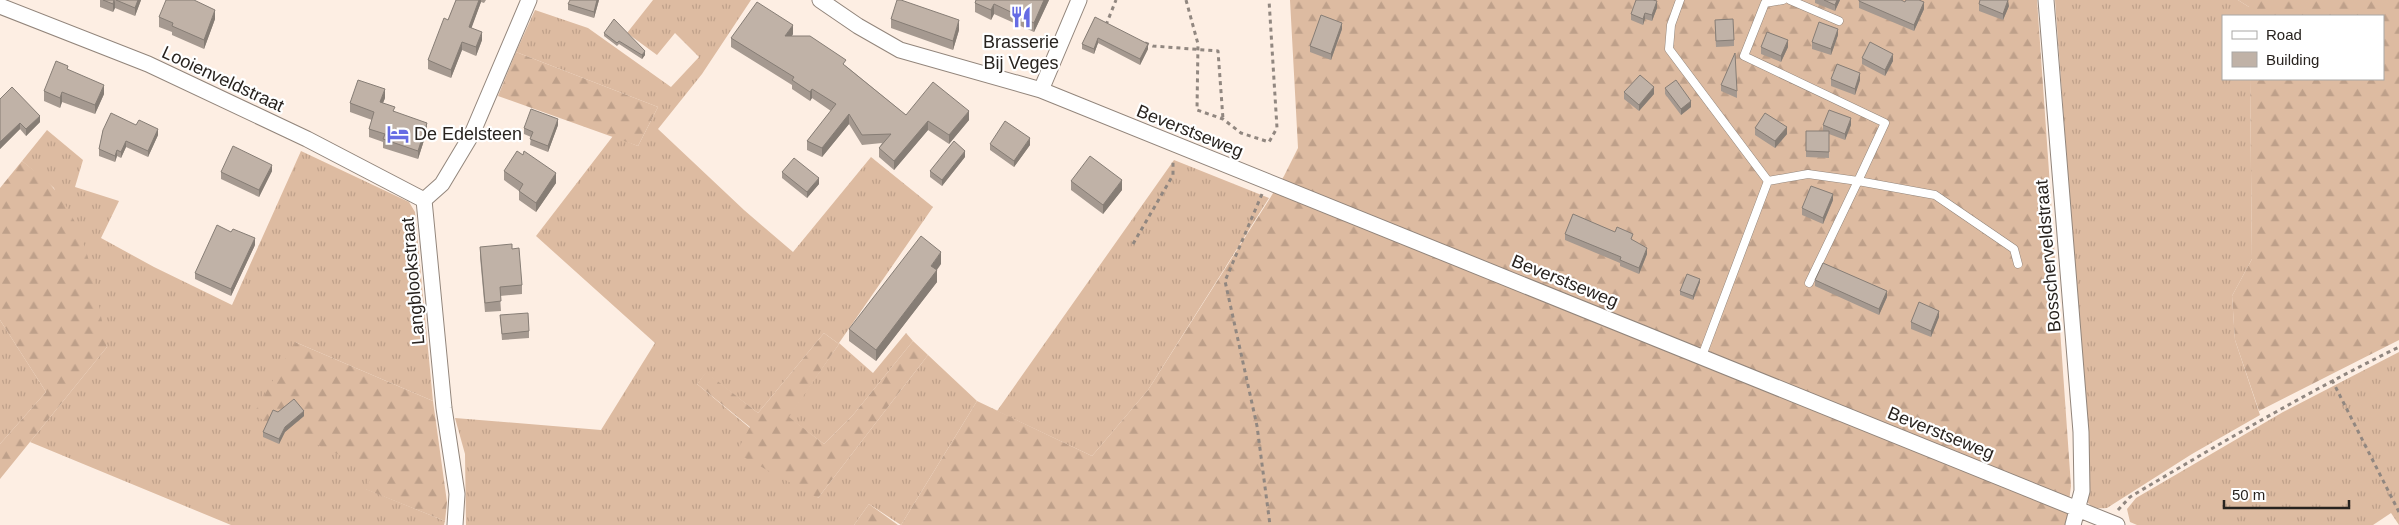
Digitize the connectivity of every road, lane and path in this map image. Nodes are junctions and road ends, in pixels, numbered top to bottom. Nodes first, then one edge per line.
1 (529, 0) edge
2 (820, 0) edge
3 (1079, 0) edge
4 (1116, 0) edge
5 (1186, 0) edge
6 (1269, 0) edge
7 (1680, 0) edge
8 (1783, 0) edge
9 (1790, 0) edge
10 (2046, 0) edge
11 (0, 6) edge
12 (1098, 22) edge
13 (1839, 22) dead end
14 (1106, 26) junction
15 (1113, 29) edge
16 (1144, 42) edge
17 (1198, 51) junction
18 (1041, 90) junction
19 (1223, 119) junction
20 (1172, 144) junction
21 (1768, 181) junction
22 (1858, 181) junction
23 (1268, 182) junction
24 (424, 200) junction
25 (1133, 244) dead end
26 (2018, 264) dead end
27 (1809, 283) dead end
28 (2399, 347) edge
29 (1702, 356) junction
30 (2332, 380) junction
31 (2076, 508) junction
32 (2399, 512) edge
33 (2112, 523) edge
34 (455, 525) edge
35 (1270, 525) edge
36 (2073, 525) edge

1 - 24 street, Langblookstraat
2 - 18 street, Beverstseweg
3 - 18 street
4 - 14 path
5 - 17 path
6 - 19 path
7 - 21 lane
8 - 22 lane
9 - 13 lane
10 - 31 street, Bosscherveldstraat
11 - 24 street, Looienveldstraat
12 - 14 path
14 - 15 path
16 - 17 path
17 - 19 path
17 - 19 path
18 - 20 street, Beverstseweg
20 - 23 street, Beverstseweg
20 - 25 path
21 - 22 lane
21 - 29 lane
22 - 26 lane
22 - 27 lane
23 - 29 street, Beverstseweg
23 - 35 path
24 - 34 street, Langblookstraat
28 - 30 path
29 - 31 street, Beverstseweg
30 - 32 path
30 - 33 path
31 - 33 street, Beverstseweg
31 - 36 street, Bosscherveldstraat

